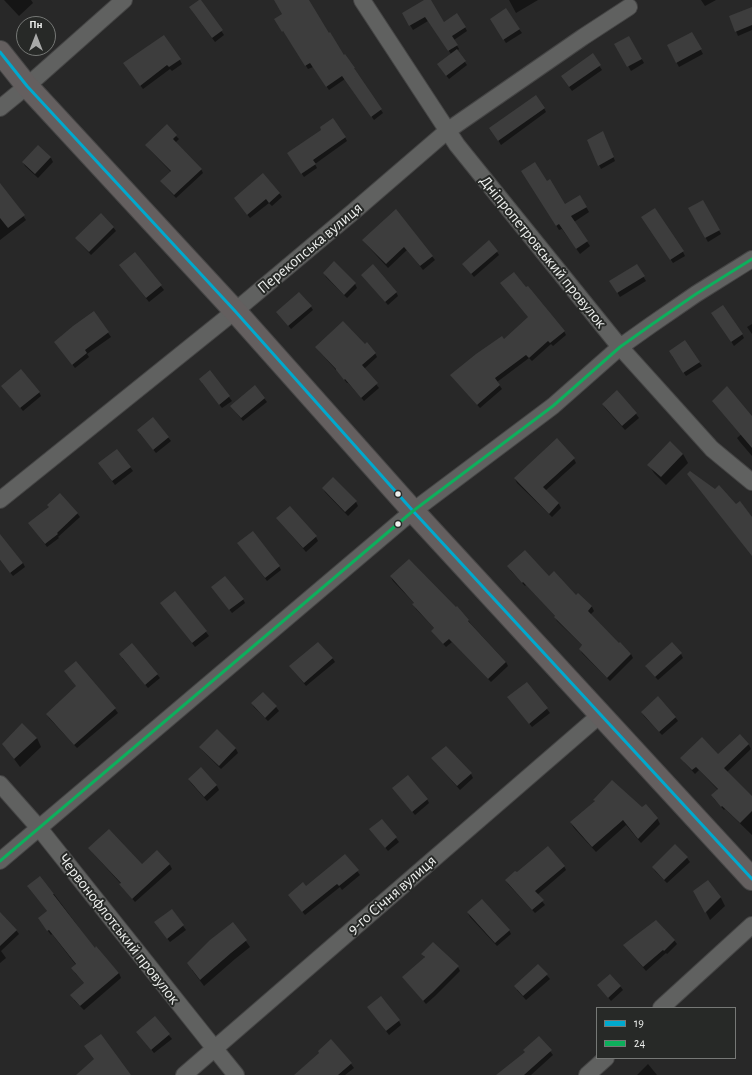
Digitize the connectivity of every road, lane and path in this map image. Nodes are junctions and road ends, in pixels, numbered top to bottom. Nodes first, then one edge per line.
1 (124, 0) edge
2 (362, 0) edge
3 (629, 8) dead end
4 (0, 52) edge
5 (27, 86) junction
6 (0, 108) edge
7 (447, 131) junction
8 (752, 259) edge
9 (235, 311) junction
10 (620, 347) junction
11 (752, 482) edge
12 (0, 500) edge
13 (413, 511) junction
14 (600, 715) junction
15 (0, 784) edge
16 (39, 828) junction
17 (0, 861) edge
18 (752, 879) edge
19 (752, 925) edge
20 (662, 1007) edge
21 (215, 1049) junction
22 (605, 1059) edge
23 (184, 1075) edge
24 (236, 1075) edge
25 (587, 1075) edge

1 - 5 street
2 - 7 street, Дніпропетровський провулок
3 - 7 street, Перекопська вулиця
4 - 5 main road
5 - 6 street
5 - 9 main road
7 - 9 street, Перекопська вулиця
7 - 10 street, Дніпропетровський провулок
8 - 10 street
9 - 12 street, Перекопська вулиця
9 - 13 main road
10 - 11 street, Дніпропетровський провулок
10 - 13 street
13 - 14 main road
13 - 16 street
14 - 18 main road
14 - 21 street, 9-го Січня вулиця
15 - 16 street, Червонофлотський провулок
16 - 17 street
16 - 21 street, Червонофлотський провулок
19 - 20 street
21 - 23 street, 9-го Січня вулиця
21 - 24 street, Червонофлотський провулок
22 - 25 street

